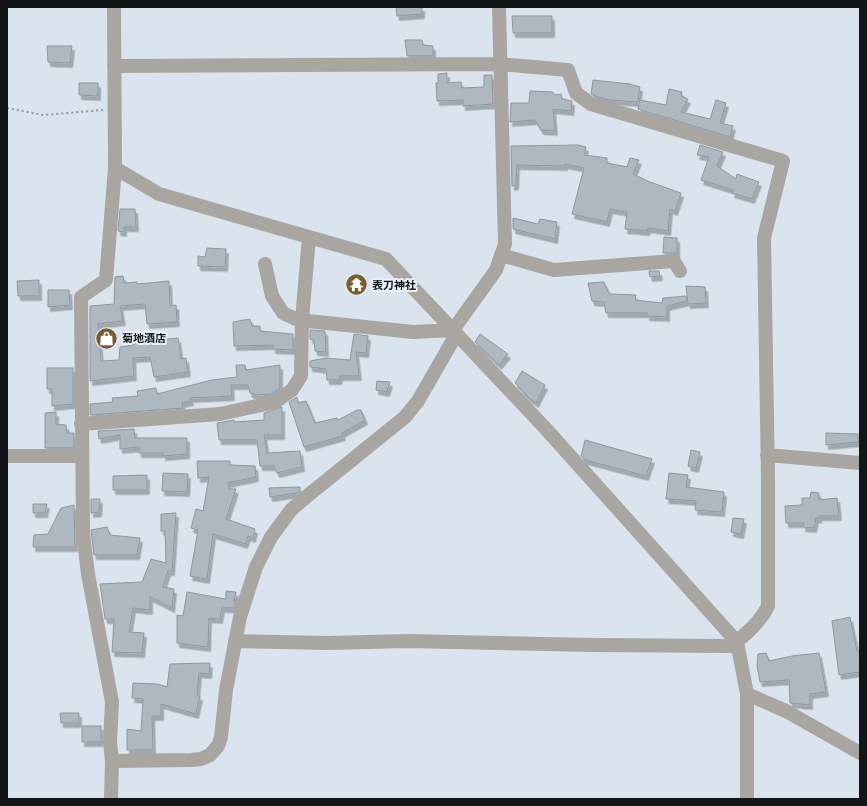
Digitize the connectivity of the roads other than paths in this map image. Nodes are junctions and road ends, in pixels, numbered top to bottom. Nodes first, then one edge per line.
1 (114, 7) edge
2 (500, 7) edge
3 (500, 64) junction
4 (114, 66) junction
5 (115, 168) junction
6 (308, 237) junction
7 (501, 254) junction
8 (265, 264) dead end
9 (680, 271) dead end
10 (302, 320) junction
11 (453, 330) junction
12 (81, 424) junction
13 (767, 455) junction
14 (7, 456) edge
15 (81, 456) junction
16 (860, 463) edge
17 (235, 641) junction
18 (737, 642) junction
19 (747, 694) junction
20 (860, 753) edge
21 (112, 761) junction
22 (111, 799) edge
23 (747, 799) edge

1 - 4 street
2 - 3 street
3 - 4 street
3 - 7 street
3 - 13 street
4 - 5 street
5 - 6 street
5 - 12 street
6 - 10 street
6 - 11 street
7 - 9 street
7 - 11 street
8 - 10 street
10 - 11 street
10 - 12 street
11 - 17 street
11 - 18 street
12 - 15 street
13 - 16 street
13 - 18 street
14 - 15 street
15 - 21 street
17 - 18 street
17 - 21 street
18 - 19 street
19 - 20 street
19 - 23 street
21 - 22 street

